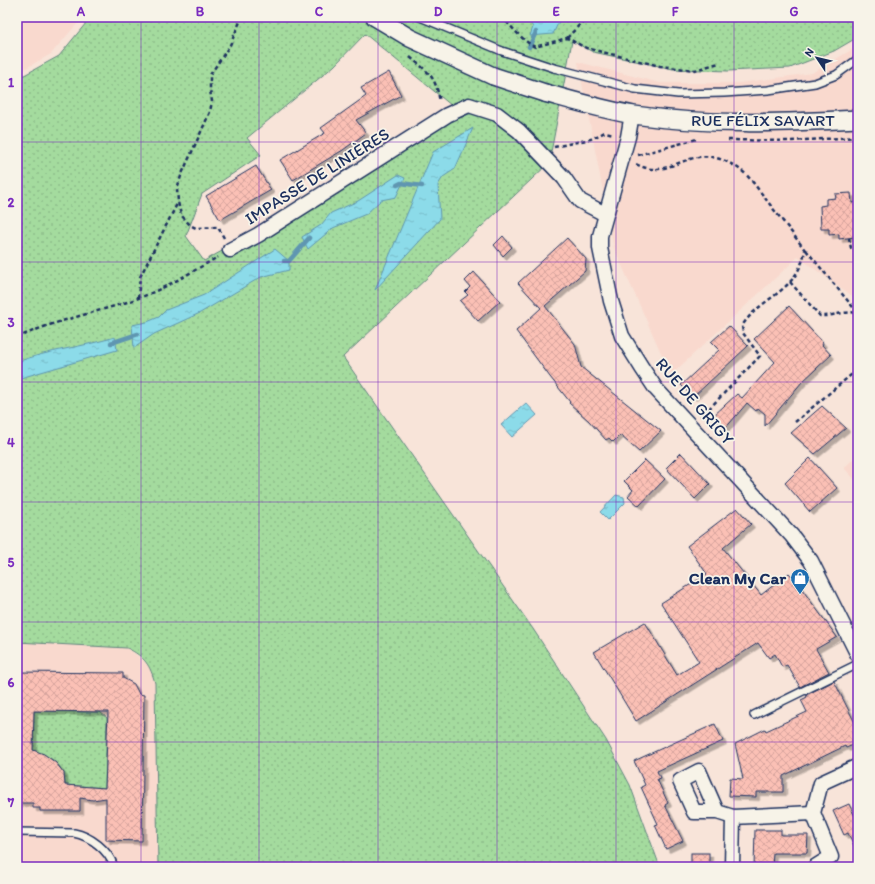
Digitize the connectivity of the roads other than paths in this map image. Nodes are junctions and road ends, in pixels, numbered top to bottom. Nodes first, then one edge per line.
1 (375, 17) edge
2 (420, 17) edge
3 (858, 59) edge
4 (632, 114) junction
5 (858, 119) edge
6 (605, 214) junction
7 (230, 250) road end
8 (858, 655) edge
9 (858, 664) edge
10 (754, 715) dead end
11 (858, 766) edge
12 (717, 812) dead end
13 (813, 813) junction
14 (733, 817) junction
15 (17, 832) edge
16 (114, 867) edge
17 (732, 867) edge
18 (815, 867) edge

1 - 4 street, RUE FÉLIX SAVART, bridge
2 - 3 lane, bridge
4 - 5 street, RUE FÉLIX SAVART
4 - 6 street, RUE DE GRIGY
6 - 7 street, IMPASSE DE LINIÈRES
6 - 8 street, RUE DE GRIGY
9 - 10 lane
11 - 13 street
12 - 14 street
13 - 14 street
13 - 18 street
14 - 17 street
15 - 16 lane

